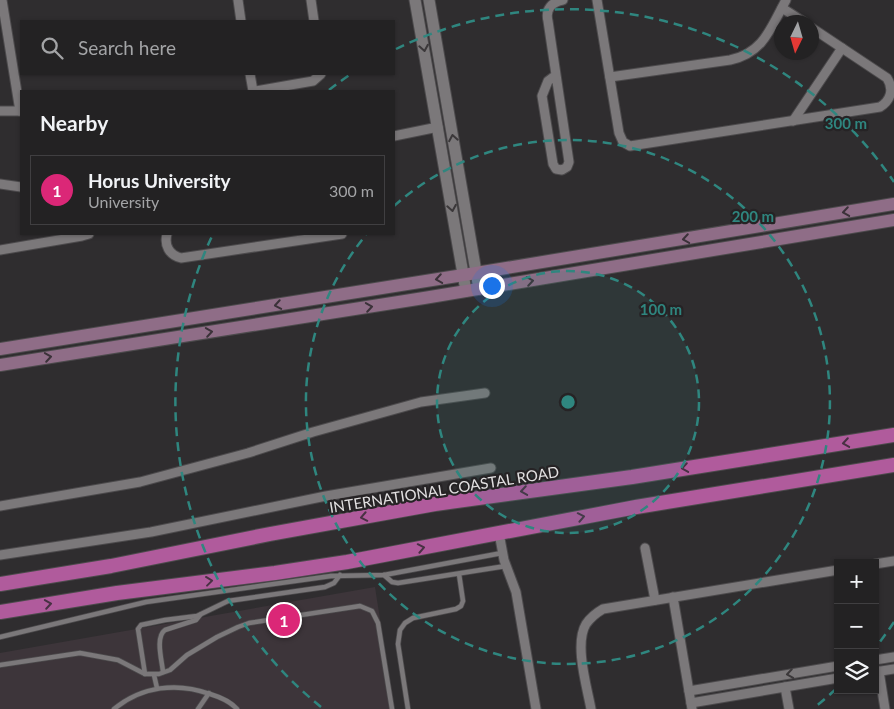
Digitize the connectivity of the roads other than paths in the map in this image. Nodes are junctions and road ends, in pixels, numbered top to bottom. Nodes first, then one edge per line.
1 (2, 0) edge
2 (238, 0) edge
3 (311, 0) edge
4 (415, 0) edge
5 (429, 0) edge
6 (563, 0) edge
7 (597, 0) edge
8 (784, 4) edge
9 (796, 15) edge
10 (241, 20) edge
11 (314, 20) edge
12 (4, 33) edge
13 (819, 33) edge
14 (842, 48) junction
15 (250, 75) edge
16 (320, 75) edge
17 (556, 75) junction
18 (610, 76) junction
19 (254, 90) edge
20 (260, 90) edge
21 (0, 111) edge
22 (20, 111) edge
23 (793, 121) junction
24 (438, 128) junction
25 (395, 136) edge
26 (0, 184) edge
27 (20, 187) edge
28 (894, 204) edge
29 (894, 220) edge
30 (86, 235) edge
31 (167, 235) edge
32 (336, 235) edge
33 (0, 250) edge
34 (470, 274) junction
35 (473, 290) junction
36 (0, 349) edge
37 (0, 365) edge
38 (484, 393) dead end
39 (894, 435) edge
40 (894, 465) edge
41 (491, 468) dead end
42 (0, 506) edge
43 (500, 533) junction
44 (645, 548) dead end
45 (502, 553) junction
46 (0, 555) edge
47 (894, 560) edge
48 (879, 563) edge
49 (506, 566) junction
50 (834, 571) edge
51 (384, 574) junction
52 (459, 574) junction
53 (340, 575) junction
54 (0, 584) edge
55 (673, 597) junction
56 (655, 600) junction
57 (0, 612) edge
58 (201, 614) junction
59 (0, 637) edge
60 (894, 657) edge
61 (879, 659) edge
62 (0, 665) edge
63 (834, 667) edge
64 (894, 669) edge
65 (163, 672) junction
66 (879, 672) edge
67 (145, 674) junction
68 (154, 675) junction
69 (834, 679) edge
70 (879, 681) edge
71 (785, 687) junction
72 (157, 688) junction
73 (689, 691) junction
74 (209, 693) junction
75 (692, 706) edge
76 (116, 708) edge
77 (198, 709) edge
78 (237, 709) edge
79 (392, 709) edge
80 (408, 709) edge
81 (536, 709) edge
82 (591, 709) edge
83 (789, 709) edge
84 (885, 709) edge

1 - 12 street
2 - 10 street
3 - 11 street
4 -> 24 street
34 -> 5 street
6 - 17 street
7 - 18 street
8 - 9 street
8 - 18 street
12 - 22 street
13 - 14 street
14 - 23 street
14 - 23 street
15 - 19 street
16 - 20 street
17 - 17 street
18 - 23 street
21 - 22 street
24 - 25 street
24 -> 34 street
26 - 27 street
28 -> 34 main road
35 -> 29 main road
30 - 33 street
31 - 32 street
34 - 35 street
34 -> 36 main road
37 -> 35 main road
38 - 42 street
39 -> 54 highway, INTERNATIONAL COASTAL ROAD
43 -> 40 highway
41 - 46 street
43 - 45 street
57 -> 43 highway
44 - 56 street
45 - 49 street
45 - 51 lane
47 - 48 street
49 - 52 lane
49 - 81 street
50 - 55 street
51 - 52 lane
51 - 53 lane
52 - 80 lane
53 - 58 lane
53 - 59 lane
55 - 56 street
55 - 73 street
56 - 82 street
58 - 65 lane
58 - 67 lane
60 - 61 street
62 - 67 lane
63 -> 73 street
64 - 66 street
65 - 68 lane
65 - 79 lane
67 - 68 lane
68 - 72 lane
69 - 71 street
70 - 84 street
71 - 75 street
71 - 83 street
72 - 74 lane
72 - 76 lane
73 - 75 street
74 - 77 lane
74 - 78 lane

